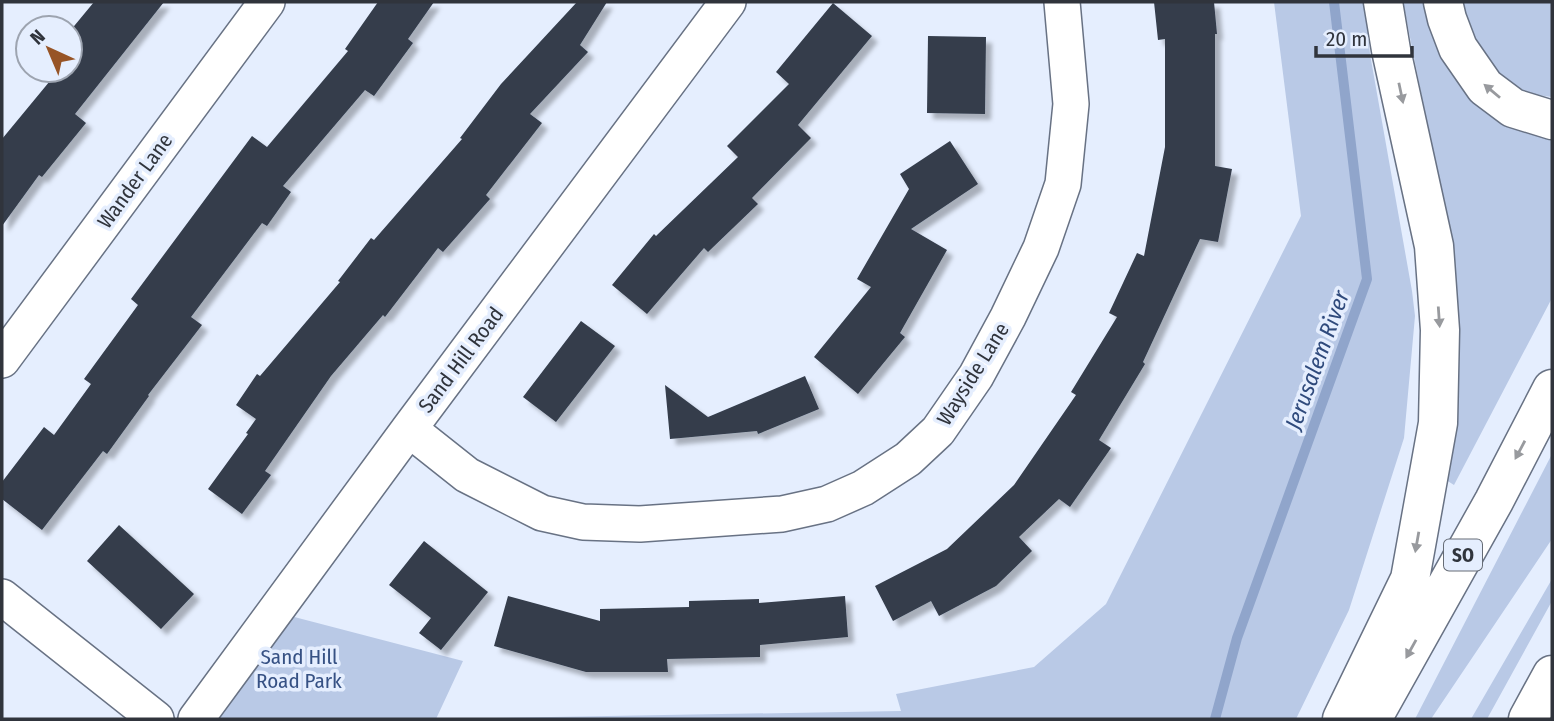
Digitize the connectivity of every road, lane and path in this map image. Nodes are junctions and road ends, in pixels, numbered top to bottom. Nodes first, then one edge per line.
1 (267, 2) edge
2 (728, 2) edge
3 (1062, 2) edge
4 (1383, 2) edge
5 (1443, 2) edge
6 (1552, 120) edge
7 (2, 360) edge
8 (1552, 389) edge
9 (409, 429) junction
10 (2, 597) edge
11 (1552, 675) edge
12 (156, 719) edge
13 (196, 719) edge
14 (1342, 719) edge
15 (1372, 719) edge
16 (1528, 719) edge

1 - 7 street, Wander Lane
2 - 9 street, Sand Hill Road
3 - 9 street, Wayside Lane
4 -> 14 highway
6 -> 5 highway
8 -> 15 highway, SO
9 - 13 street, Sand Hill Road
10 - 12 street
11 - 16 highway

